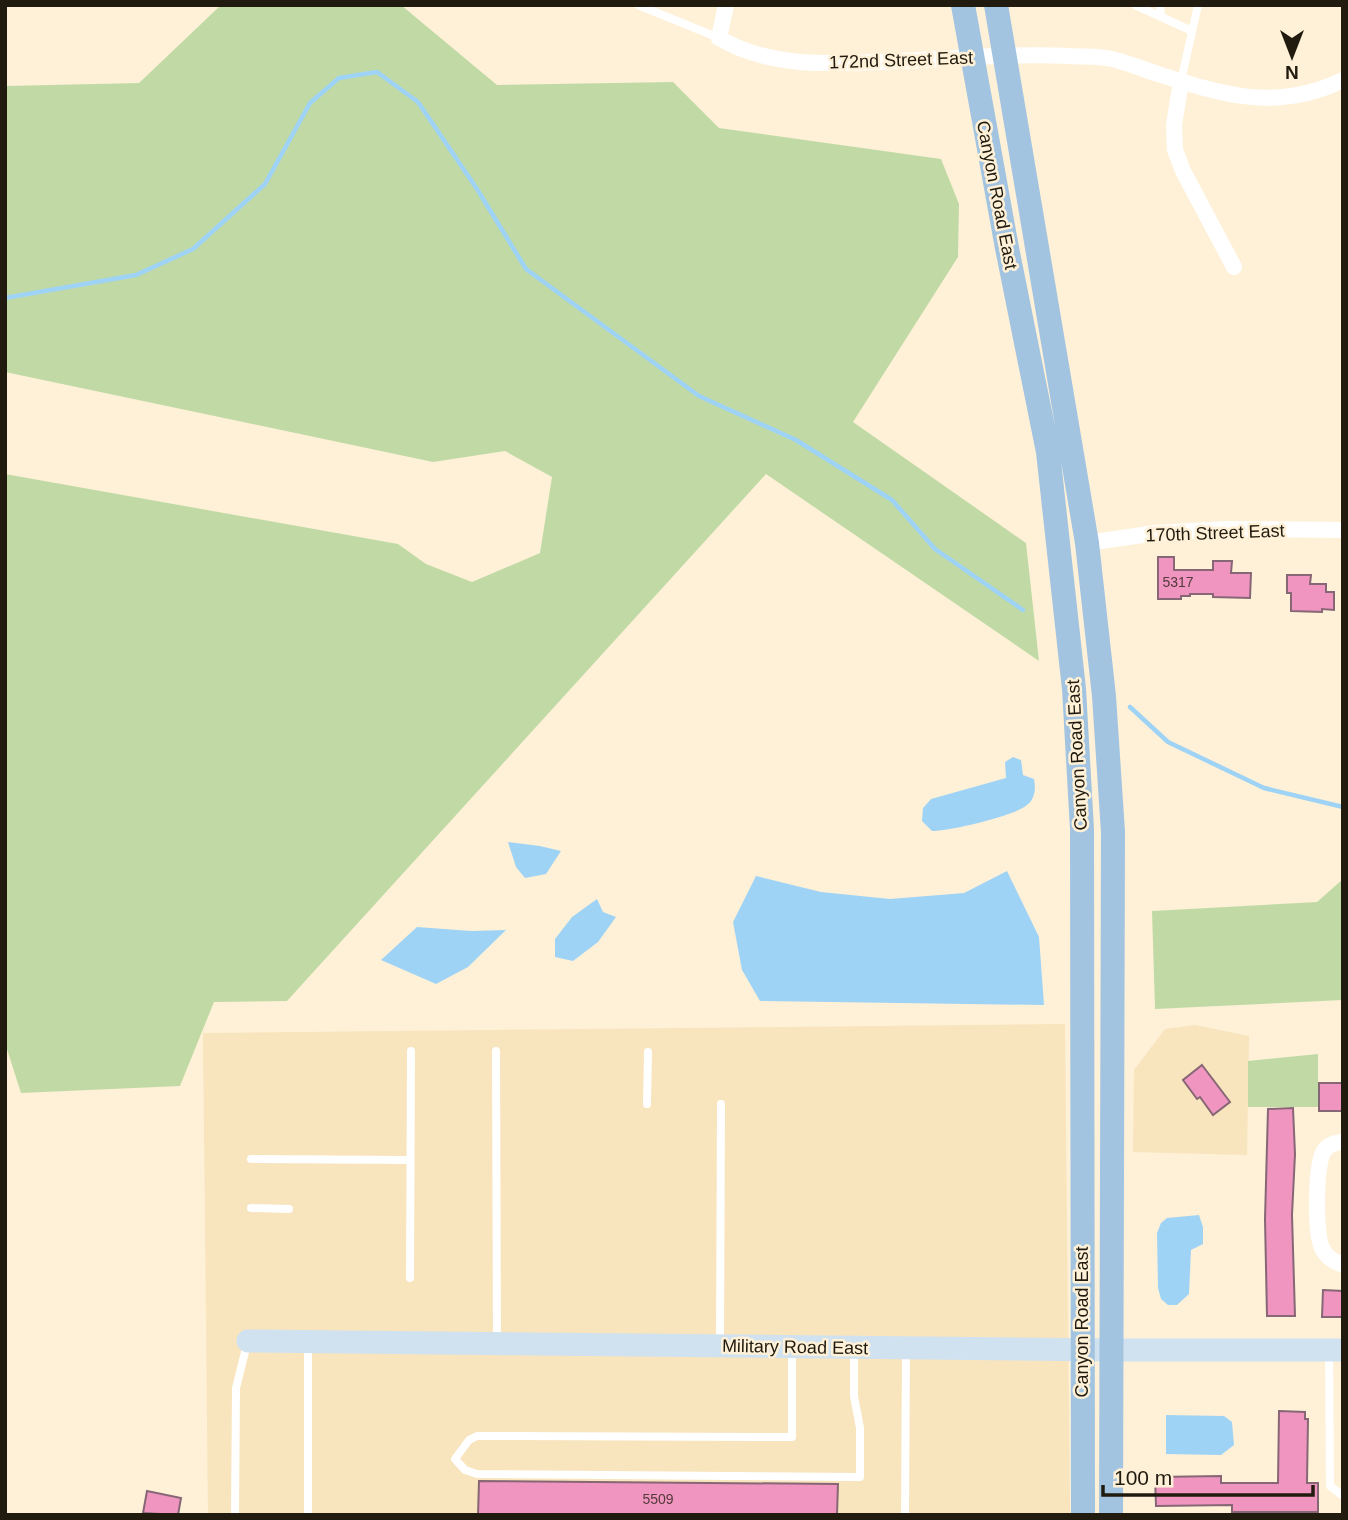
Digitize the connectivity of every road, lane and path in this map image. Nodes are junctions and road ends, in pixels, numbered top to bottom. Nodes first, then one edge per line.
1 (638, 5) edge
2 (726, 5) edge
3 (963, 5) edge
4 (996, 5) edge
5 (1135, 5) edge
6 (1160, 5) edge
7 (1198, 5) edge
8 (1161, 17) junction
9 (1192, 31) junction
10 (719, 38) junction
11 (1005, 56) junction
12 (971, 58) junction
13 (1343, 80) edge
14 (1181, 81) junction
15 (1234, 267) dead end
16 (1048, 452) junction
17 (1343, 530) edge
18 (1087, 543) junction
19 (411, 1051) dead end
20 (496, 1051) dead end
21 (648, 1052) dead end
22 (648, 1104) dead end
23 (721, 1104) dead end
24 (1336, 1144) edge
25 (251, 1159) dead end
26 (410, 1160) junction
27 (251, 1208) dead end
28 (289, 1209) dead end
29 (1343, 1265) edge
30 (410, 1278) dead end
31 (248, 1341) joint
32 (308, 1342) junction
33 (496, 1344) junction
34 (720, 1346) junction
35 (792, 1347) junction
36 (855, 1347) junction
37 (906, 1348) junction
38 (1082, 1349) junction
39 (1113, 1350) junction
40 (1336, 1350) edge
41 (1343, 1496) edge
42 (235, 1515) edge
43 (308, 1515) edge
44 (905, 1515) edge
45 (1083, 1515) edge
46 (1111, 1515) edge

1 - 10 lane
2 - 10 street
3 - 12 main road, Canyon Road East
4 - 11 main road, Canyon Road East
5 - 8 lane
6 - 8 lane
7 - 9 lane
8 - 9 lane
9 - 14 lane
10 - 12 street, 172nd Street East
11 - 12 street, 172nd Street East
11 - 14 street, 172nd Street East
11 - 18 main road, Canyon Road East
12 - 16 main road, Canyon Road East
13 - 14 street, 172nd Street East
14 - 15 street
16 - 18 main road
16 - 38 main road, Canyon Road East
17 - 18 street, 170th Street East
18 - 39 main road, Canyon Road East
19 - 26 lane
20 - 33 lane
21 - 22 lane
23 - 34 lane
24 - 29 street
25 - 26 lane
26 - 30 lane
27 - 28 lane
31 - 32 street, Military Road East
31 - 42 lane
32 - 33 street, Military Road East
32 - 43 lane
33 - 34 street, Military Road East
34 - 35 street, Military Road East
35 - 36 street, Military Road East
35 - 36 lane
36 - 37 street, Military Road East
37 - 38 street, Military Road East
37 - 44 lane
38 - 39 street, Military Road East
38 - 45 main road, Canyon Road East
39 - 40 street, Military Road East
39 - 46 main road, Canyon Road East
40 - 41 lane

